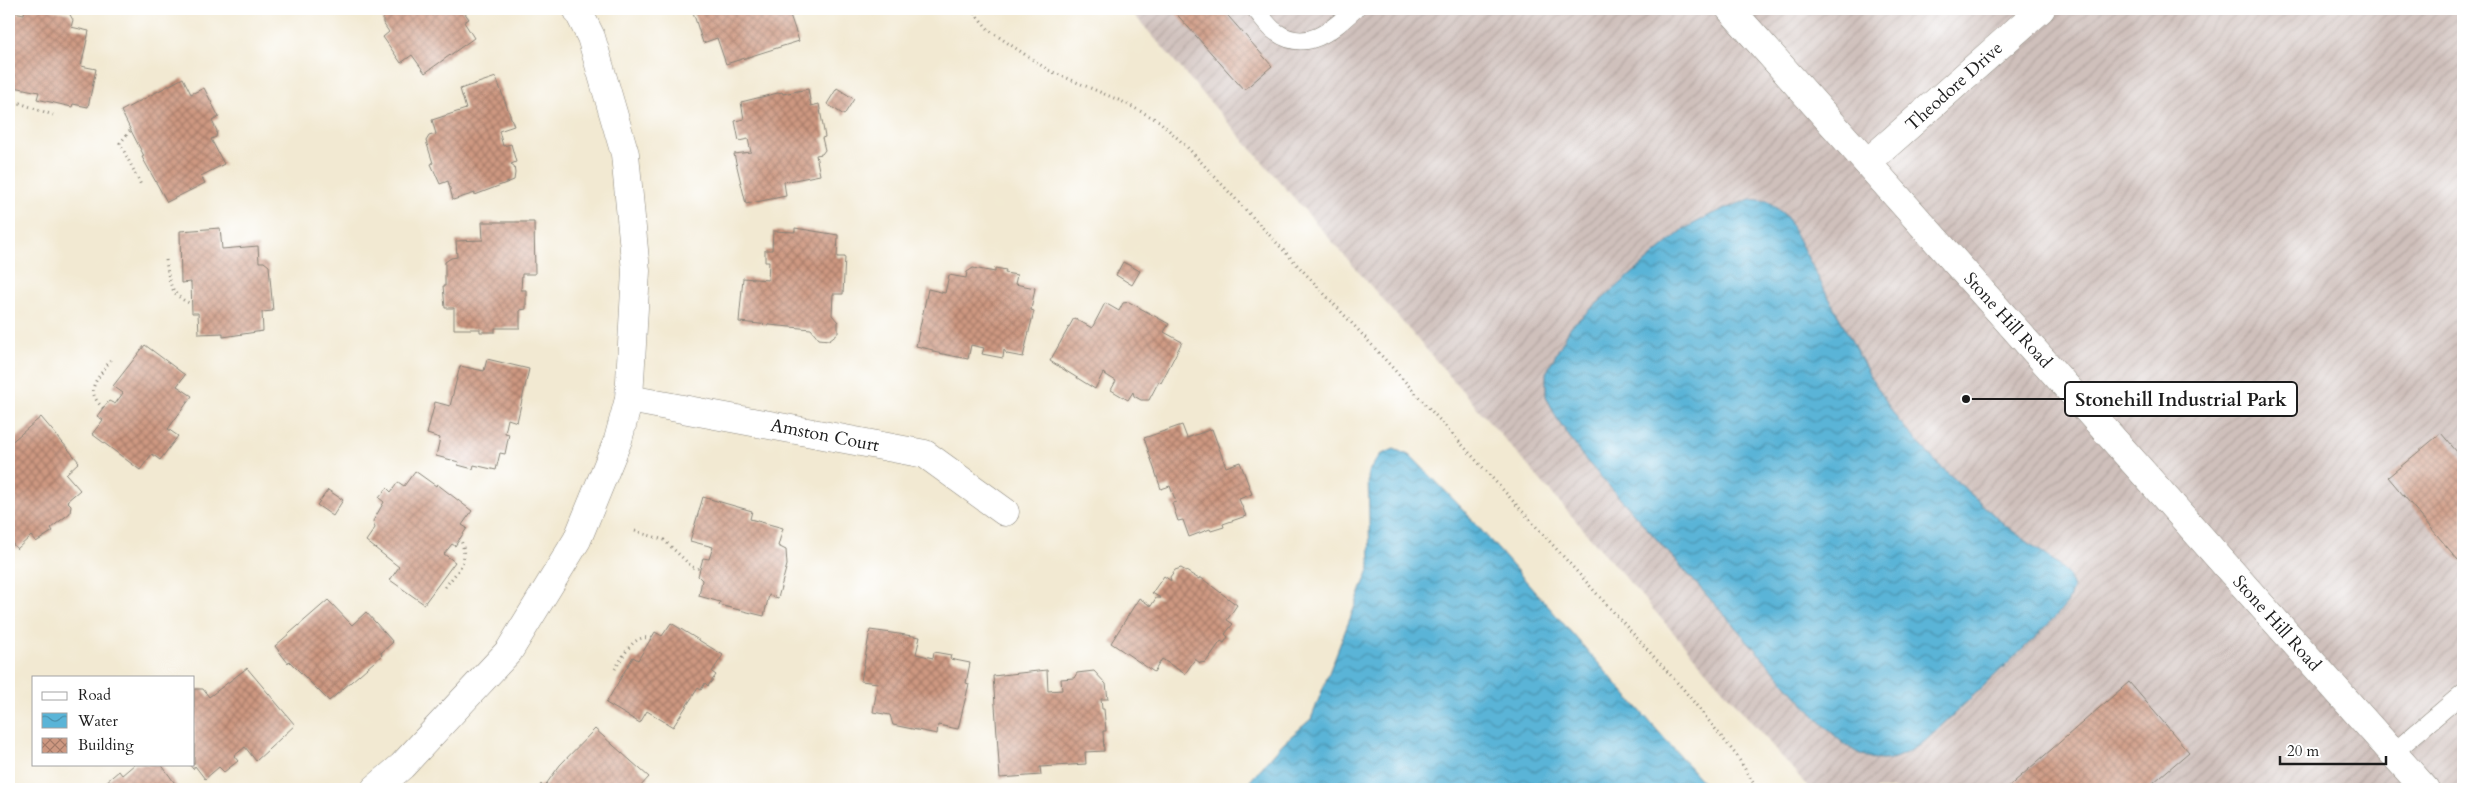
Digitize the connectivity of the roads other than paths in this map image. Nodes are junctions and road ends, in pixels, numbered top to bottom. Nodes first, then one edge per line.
1 (576, 9) edge
2 (1255, 9) edge
3 (1355, 9) edge
4 (1730, 9) edge
5 (2041, 9) edge
6 (1868, 162) junction
7 (628, 399) junction
8 (1005, 512) dead end
9 (2463, 693) edge
10 (2393, 753) junction
11 (375, 789) edge
12 (2425, 789) edge

1 - 7 street
2 - 3 lane
4 - 6 street, Stone Hill Road
5 - 6 street, Theodore Drive
6 - 10 street, Stone Hill Road
7 - 8 street, Amston Court
7 - 11 street
9 - 10 lane
10 - 12 street, Stone Hill Road

